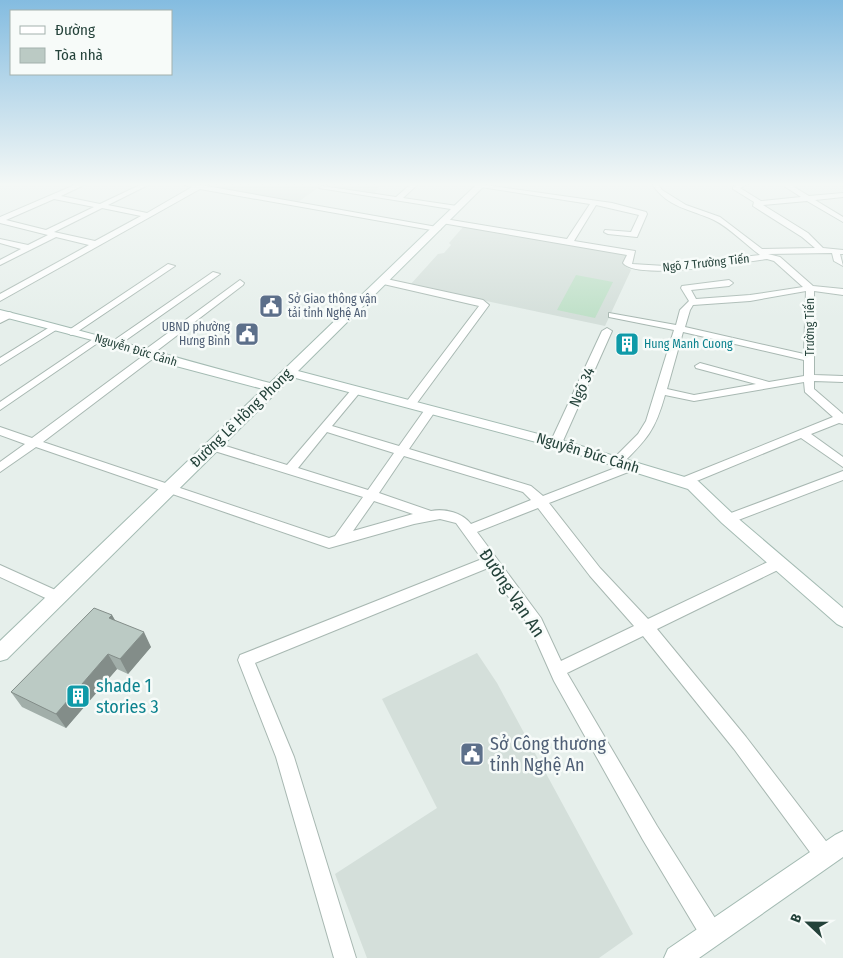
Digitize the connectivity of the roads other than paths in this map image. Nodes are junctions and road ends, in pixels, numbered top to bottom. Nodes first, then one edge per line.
1 (30, 229) edge
2 (59, 229) edge
3 (123, 229) edge
4 (437, 229) edge
5 (469, 229) edge
6 (577, 229) edge
7 (637, 229) edge
8 (730, 229) edge
9 (795, 229) edge
10 (608, 232) dead end
11 (49, 234) junction
12 (0, 241) edge
13 (569, 242) junction
14 (96, 244) junction
15 (29, 248) junction
16 (821, 250) junction
17 (759, 251) junction
18 (840, 252) edge
19 (768, 257) junction
20 (0, 263) edge
21 (843, 264) edge
22 (171, 266) dead end
23 (216, 274) dead end
24 (382, 281) junction
25 (240, 283) dead end
26 (729, 283) dead end
27 (810, 288) junction
28 (843, 292) edge
29 (0, 298) edge
30 (694, 302) junction
31 (612, 315) dead end
32 (3, 316) edge
33 (54, 328) junction
34 (679, 328) junction
35 (607, 331) dead end
36 (72, 332) junction
37 (99, 338) junction
38 (116, 343) junction
39 (149, 355) junction
40 (810, 358) junction
41 (0, 362) edge
42 (700, 366) dead end
43 (287, 372) junction
44 (809, 378) junction
45 (843, 379) edge
46 (769, 384) junction
47 (271, 387) junction
48 (356, 390) junction
49 (662, 391) junction
50 (410, 405) junction
51 (0, 406) edge
52 (430, 410) junction
53 (841, 419) edge
54 (326, 428) junction
55 (0, 431) edge
56 (801, 433) junction
57 (34, 443) junction
58 (556, 443) junction
59 (212, 446) junction
60 (403, 451) junction
61 (617, 462) junction
62 (843, 464) edge
63 (632, 466) junction
64 (0, 468) edge
65 (290, 469) junction
66 (843, 475) edge
67 (682, 482) junction
68 (168, 489) junction
69 (371, 495) junction
70 (541, 502) junction
71 (431, 516) junction
72 (728, 519) junction
73 (469, 530) junction
74 (339, 541) junction
75 (492, 561) junction
76 (778, 563) junction
77 (0, 571) edge
78 (57, 597) junction
79 (843, 619) edge
80 (645, 627) junction
81 (0, 652) edge
82 (558, 670) junction
83 (834, 850) edge
84 (712, 934) junction
85 (344, 958) edge
86 (677, 958) edge

1 - 11 street
2 - 11 street
3 - 14 street
4 - 24 main road, Đường Lê Hồng Phong
5 - 13 street
6 - 13 street
7 - 10 street
8 - 17 street, Trường Tiến
9 - 16 street
11 - 14 street
11 - 15 street
12 - 15 street
13 - 19 street, Ngõ 7 Trường Tiến
14 - 29 street
15 - 20 street
16 - 17 street
16 - 18 street
17 - 19 street, Trường Tiến
18 - 21 street
19 - 27 street, Trường Tiến
22 - 36 street
23 - 38 street
24 - 43 main road, Đường Lê Hồng Phong
24 - 50 street
25 - 39 street
26 - 30 street
27 - 28 street
27 - 30 street
27 - 40 street, Trường Tiến
30 - 34 street
31 - 34 street
32 - 33 main road, Nguyễn Đức Cảnh
33 - 36 main road, Nguyễn Đức Cảnh
33 - 41 street
34 - 40 street
34 - 49 street
35 - 58 street, Ngõ 34
36 - 37 main road, Nguyễn Đức Cảnh
37 - 38 main road, Nguyễn Đức Cảnh
37 - 51 street
38 - 39 main road, Nguyễn Đức Cảnh
39 - 47 main road, Nguyễn Đức Cảnh
39 - 57 street
40 - 44 street, Trường Tiến
42 - 46 street
43 - 47 main road, Đường Lê Hồng Phong
43 - 48 main road, Nguyễn Đức Cảnh
44 - 45 street
44 - 46 street
44 - 53 street, Trường Tiến
46 - 49 street
47 - 59 main road, Đường Lê Hồng Phong
48 - 50 main road, Nguyễn Đức Cảnh
48 - 54 street
49 - 61 street
50 - 52 main road, Nguyễn Đức Cảnh
52 - 58 main road, Nguyễn Đức Cảnh
52 - 60 street
53 - 56 street
54 - 60 street
54 - 65 street
55 - 57 street, Đường Vạn An
56 - 62 street
56 - 67 street
57 - 64 street
57 - 68 street, Đường Vạn An
58 - 61 main road, Nguyễn Đức Cảnh
59 - 65 street
59 - 68 main road, Đường Lê Hồng Phong
60 - 69 street
60 - 70 street
61 - 63 main road, Nguyễn Đức Cảnh
63 - 67 main road, Nguyễn Đức Cảnh
63 - 70 street
65 - 69 street
66 - 72 street
67 - 72 main road, Nguyễn Đức Cảnh
68 - 74 street, Đường Vạn An
68 - 78 main road, Đường Lê Hồng Phong
69 - 71 street
69 - 74 street
70 - 73 street
70 - 80 street
71 - 73 street, Đường Vạn An
71 - 74 street, Đường Vạn An
72 - 76 main road, Nguyễn Đức Cảnh
73 - 75 street, Đường Vạn An
75 - 82 street, Đường Vạn An
75 - 85 street
76 - 79 main road, Nguyễn Đức Cảnh
76 - 80 street
77 - 78 street
78 - 81 main road, Đường Lê Hồng Phong
80 - 82 street
80 - 83 street
82 - 84 street, Đường Vạn An
83 - 84 main road
84 - 86 main road

